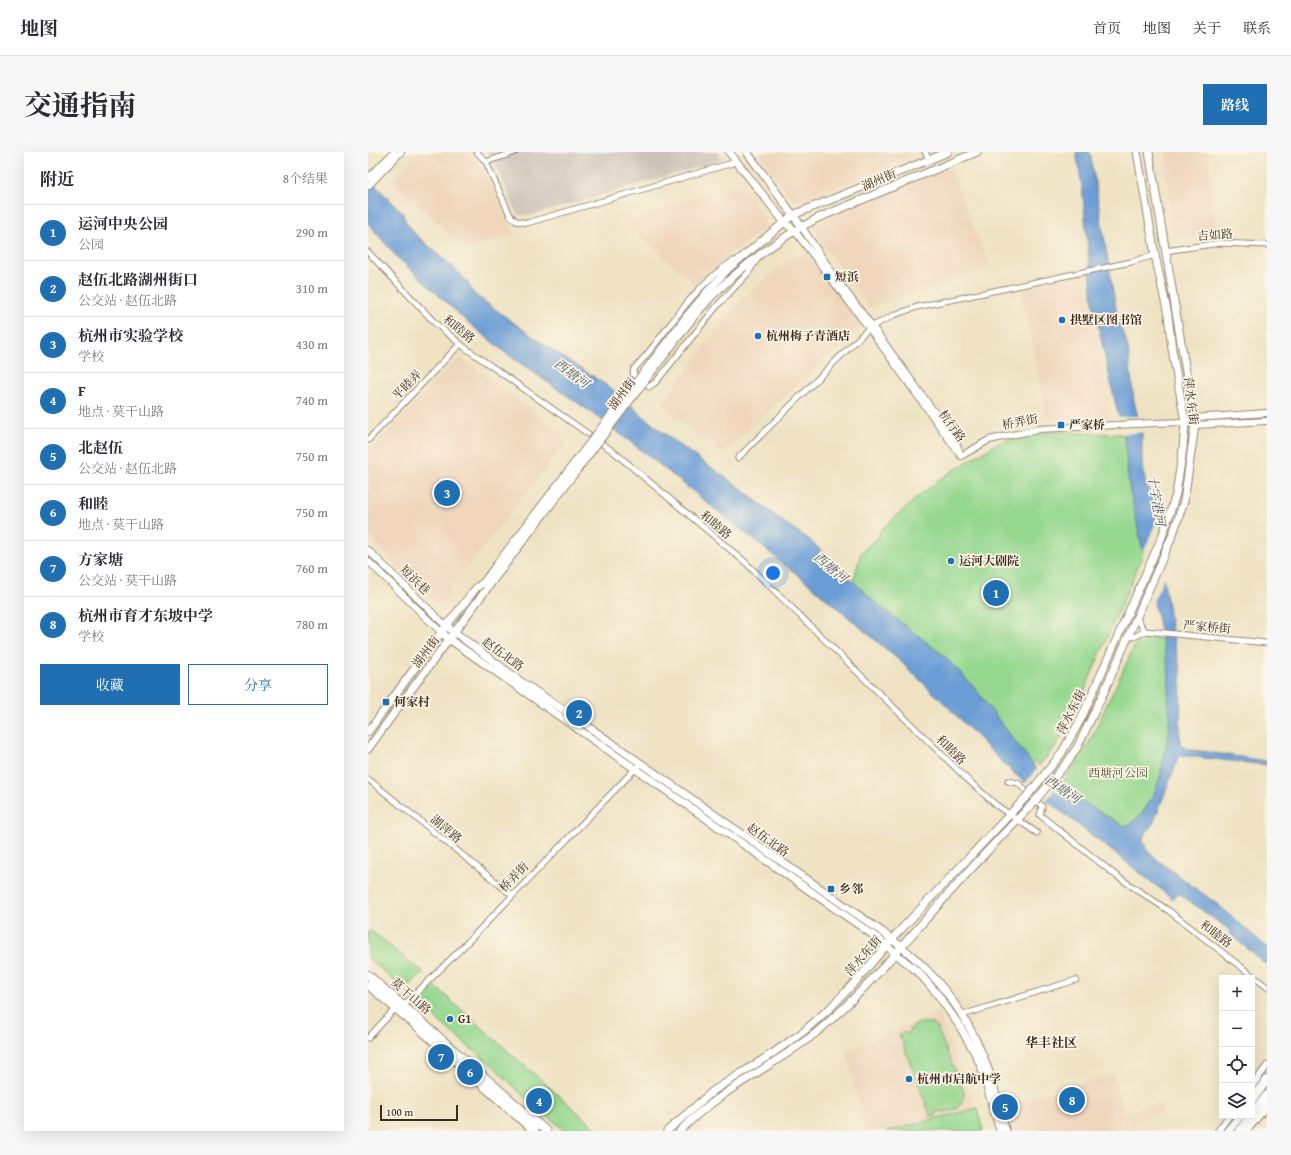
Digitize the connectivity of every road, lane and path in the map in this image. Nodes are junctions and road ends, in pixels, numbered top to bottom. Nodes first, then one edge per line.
1 (394, 152) edge
2 (401, 152) edge
3 (477, 152) edge
4 (515, 152) edge
5 (729, 152) edge
6 (747, 152) edge
7 (925, 152) edge
8 (948, 152) edge
9 (977, 152) edge
10 (1137, 152) edge
11 (1149, 152) edge
12 (929, 160) junction
13 (486, 162) junction
14 (736, 162) junction
15 (368, 178) edge
16 (368, 186) edge
17 (793, 215) junction
18 (785, 223) junction
19 (801, 226) junction
20 (794, 230) junction
21 (1267, 245) edge
22 (753, 250) junction
23 (1165, 251) junction
24 (368, 252) edge
25 (762, 253) junction
26 (1155, 255) junction
27 (710, 294) junction
28 (871, 327) junction
29 (460, 344) junction
30 (1267, 413) edge
31 (1267, 420) edge
32 (1195, 421) junction
33 (1185, 422) junction
34 (368, 440) edge
35 (961, 456) joint
36 (738, 458) dead end
37 (368, 550) edge
38 (368, 561) edge
39 (498, 569) junction
40 (1136, 617) junction
41 (446, 626) junction
42 (1145, 631) junction
43 (441, 632) junction
44 (454, 632) junction
45 (1128, 636) junction
46 (449, 639) junction
47 (1267, 643) edge
48 (368, 732) edge
49 (368, 749) edge
50 (637, 767) junction
51 (368, 779) edge
52 (1008, 781) dead end
53 (1010, 814) junction
54 (1018, 819) junction
55 (1037, 833) dead end
56 (512, 895) junction
57 (891, 940) junction
58 (886, 946) junction
59 (901, 947) junction
60 (895, 953) junction
61 (368, 975) edge
62 (1076, 980) dead end
63 (368, 985) edge
64 (1267, 986) edge
65 (399, 1007) junction
66 (962, 1015) junction
67 (368, 1038) edge
68 (1267, 1066) edge
69 (1267, 1080) edge
70 (1254, 1083) edge
71 (1267, 1095) edge
72 (1255, 1096) edge
73 (1267, 1106) edge
74 (1255, 1111) edge
75 (1227, 1119) edge
76 (1238, 1119) edge
77 (1248, 1119) edge
78 (534, 1131) edge
79 (546, 1131) edge
80 (666, 1131) edge
81 (680, 1131) edge
82 (1000, 1131) edge
83 (1006, 1131) edge
84 (1218, 1131) edge
85 (1228, 1131) edge
86 (1239, 1131) edge
87 (1247, 1131) edge

1 - 15 street
2 - 16 street
3 - 13 street
4 - 13 street
5 - 14 main road, 杭行路
6 - 17 main road, 杭行路
7 - 12 street
8 - 12 main road, 湖州街
9 - 19 main road, 湖州街
10 - 26 main road, 萍水东街
11 - 23 main road, 萍水东街
12 - 17 main road, 湖州街
13 - 14 street
14 - 18 main road, 杭行路
17 - 18 main road, 湖州街
17 - 19 main road, 杭行路
18 - 20 main road, 杭行路
18 - 22 main road, 湖州街
19 - 20 main road, 湖州街
19 - 28 street, 杭行路
20 - 25 main road, 湖州街
20 - 28 street, 杭行路
21 - 23 street, 吉如路
22 - 25 street
22 - 27 main road, 湖州街
23 - 32 main road, 萍水东街
24 - 29 street, 和睦路
25 - 27 main road, 湖州街
26 - 28 street
26 - 33 main road, 萍水东街
27 - 39 main road, 湖州街, bridge
28 - 35 street, 杭行路
28 - 36 street
29 - 34 street, 平睦弄
29 - 53 street, 和睦路
30 - 32 street, 桥弄街
31 - 32 street, 桥弄街
32 - 33 street, 桥弄街
32 - 40 main road, 萍水东街
33 - 35 street, 桥弄街
33 - 53 main road, 萍水东街, bridge
37 - 41 street, 短浜巷
38 - 43 street, 短浜巷
39 - 41 main road, 湖州街
39 - 44 main road, 湖州街
40 - 42 street
40 - 45 main road, 萍水东街
41 - 43 main road, 湖州街
41 - 44 main road, 赵伍北路
42 - 45 street, 严家桥街
42 - 47 street, 严家桥街
43 - 46 main road, 赵伍北路
43 - 48 main road, 湖州街
44 - 46 main road, 湖州街
44 - 50 main road, 赵伍北路
45 - 54 main road, 萍水东街, bridge
46 - 49 main road, 湖州街
46 - 50 main road, 赵伍北路
50 - 56 street, 桥弄街
50 - 57 main road, 赵伍北路
50 - 58 main road, 赵伍北路
51 - 56 street, 湖萍路
52 - 64 street, 和睦路
53 - 54 street, 和睦路
53 - 57 main road, 萍水东街
54 - 55 street, 和睦路
54 - 59 main road, 萍水东街
56 - 65 street, 桥弄街
57 - 58 main road, 萍水东街
57 - 59 main road, 赵伍北路
58 - 60 main road, 赵伍北路
58 - 80 main road, 萍水东街
59 - 60 main road, 萍水东街
59 - 66 main road, 赵伍北路
60 - 81 main road, 萍水东街
60 - 82 main road, 赵伍北路
61 - 65 main road, 莫干山路
62 - 66 street
63 - 65 main road, 莫干山路
65 - 67 street, 桥弄街
65 - 78 main road, 莫干山路
65 - 79 main road, 莫干山路
66 - 83 main road, 赵伍北路
68 - 70 street
69 - 72 main road
71 - 74 main road
73 - 87 street
75 - 84 street
76 - 85 main road
77 - 86 main road

